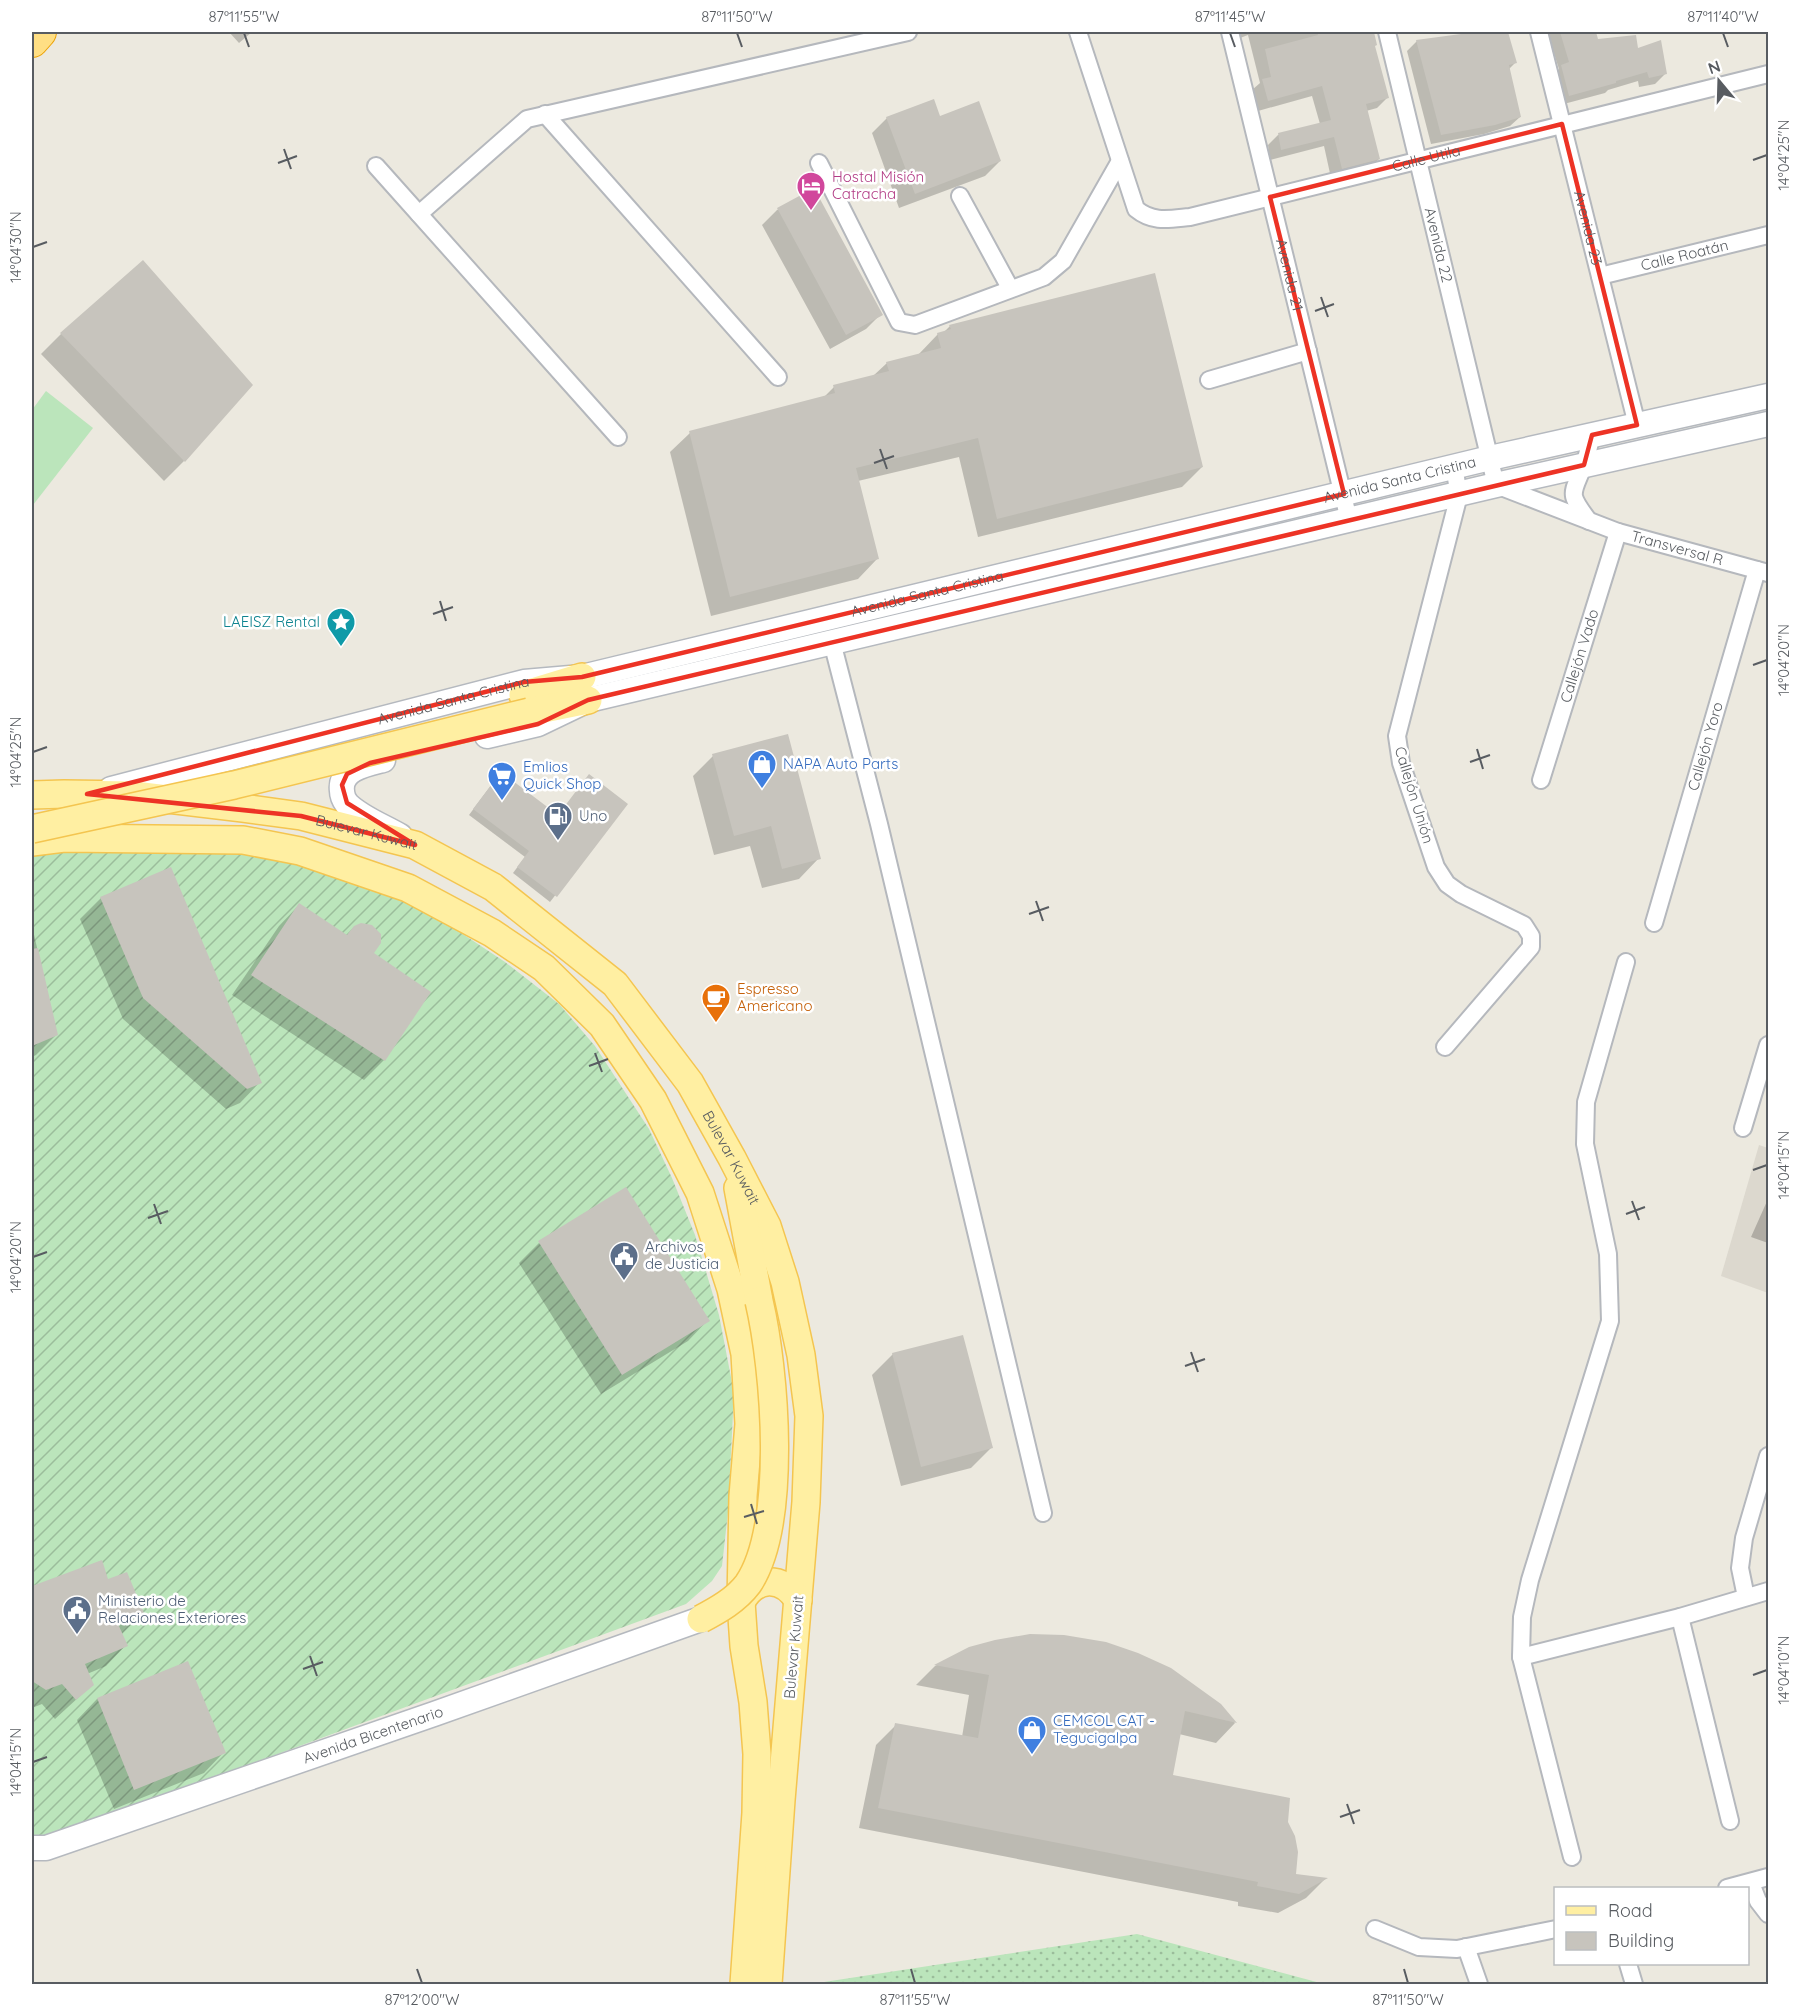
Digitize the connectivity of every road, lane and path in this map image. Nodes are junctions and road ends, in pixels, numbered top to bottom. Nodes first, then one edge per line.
1 (40, 32) edge
2 (908, 32) edge
3 (1078, 32) edge
4 (1230, 32) edge
5 (1387, 32) edge
6 (1539, 32) edge
7 (32, 41) edge
8 (1768, 74) edge
9 (545, 114) junction
10 (1562, 124) junction
11 (1418, 160) junction
12 (1120, 161) junction
13 (819, 163) dead end
14 (376, 166) dead end
15 (960, 196) dead end
16 (1270, 197) junction
17 (419, 214) junction
18 (1768, 235) edge
19 (1600, 276) junction
20 (1010, 288) junction
21 (1308, 351) junction
22 (778, 377) dead end
23 (1209, 380) dead end
24 (1768, 396) edge
25 (1768, 424) edge
26 (1637, 425) junction
27 (1592, 435) junction
28 (618, 437) dead end
29 (1490, 458) junction
30 (1584, 465) junction
31 (1454, 467) junction
32 (1496, 485) junction
33 (1344, 494) junction
34 (1459, 495) junction
35 (1349, 520) junction
36 (1589, 521) junction
37 (1617, 532) junction
38 (1763, 572) edge
39 (832, 642) junction
40 (585, 688) junction
41 (526, 704) junction
42 (1540, 780) dead end
43 (87, 794) junction
44 (32, 795) edge
45 (32, 810) edge
46 (32, 829) edge
47 (64, 838) junction
48 (32, 842) edge
49 (415, 844) junction
50 (32, 848) edge
51 (1654, 923) dead end
52 (1626, 962) dead end
53 (1768, 1045) edge
54 (1445, 1047) dead end
55 (1743, 1128) dead end
56 (732, 1158) junction
57 (700, 1193) junction
58 (757, 1291) junction
59 (1768, 1456) edge
60 (1043, 1514) dead end
61 (803, 1528) junction
62 (742, 1529) junction
63 (1768, 1591) edge
64 (1746, 1597) junction
65 (798, 1600) junction
66 (741, 1602) junction
67 (1680, 1617) junction
68 (700, 1619) joint
69 (1521, 1657) junction
70 (1730, 1821) dead end
71 (36, 1852) edge
72 (1572, 1857) dead end
73 (1768, 1877) edge
74 (1751, 1883) junction
75 (1732, 1887) edge
76 (1768, 1914) edge
77 (1375, 1929) dead end
78 (1554, 1929) edge
79 (1466, 1947) junction
80 (1628, 1965) edge
81 (744, 1984) edge
82 (768, 1984) edge
83 (1479, 1984) edge
84 (1634, 1984) edge

1 - 7 highway
2 - 9 street
3 - 12 street, Calle Utila
4 - 16 street, Avenida 21
5 - 11 street, Avenida 22
6 - 10 street, Avenida 23
8 - 10 street, Calle Utila
9 - 17 street
9 - 22 street
10 - 11 street, Calle Utila
10 - 19 street, Avenida 23
11 - 16 street, Calle Utila
11 - 29 street, Avenida 22
12 - 16 street, Calle Utila
12 - 20 street
13 - 20 street
14 - 17 street
15 - 20 street
16 - 21 street, Avenida 21
17 - 28 street
18 - 19 street, Calle Roatán
19 - 26 street, Avenida 23
21 - 23 street
21 - 33 street, Avenida 21
24 - 26 street, Avenida Santa Cristina
25 - 30 street, Avenida Santa Cristina
26 - 27 street, Avenida Santa Cristina
27 - 29 street, Avenida Santa Cristina
27 - 30 street
29 - 31 street, Avenida Santa Cristina
29 - 32 street
30 - 32 street, Avenida Santa Cristina
30 - 36 street
31 - 33 street, Avenida Santa Cristina
31 - 34 street, Callejón Unión
32 - 34 street, Avenida Santa Cristina
32 - 36 street, Transversal R
33 - 35 street, Avenida 21
33 - 40 street, Avenida Santa Cristina
34 - 35 street, Avenida Santa Cristina
34 - 54 street, Callejón Unión
35 - 39 street, Avenida Santa Cristina
36 - 37 street, Transversal R
37 - 38 street, Transversal R
37 - 42 street, Callejón Vado
38 - 51 street, Callejón Yoro
39 - 40 street, Avenida Santa Cristina
39 - 60 street
40 - 41 main road
40 - 43 street, Avenida Santa Cristina
40 - 49 street, Avenida Santa Cristina
41 - 45 main road
41 - 46 main road, bridge
43 - 44 main road, Bulevar Kuwait
43 - 49 main road, Bulevar Kuwait
47 - 48 main road
47 - 50 street
47 - 57 main road
49 - 56 main road, Bulevar Kuwait
52 - 69 street
53 - 55 street
56 - 58 main road
56 - 61 main road, Bulevar Kuwait
57 - 58 main road
57 - 62 main road
58 - 68 main road, bridge
59 - 64 street
61 - 62 main road
61 - 65 main road, Bulevar Kuwait
62 - 66 main road
63 - 64 street
64 - 67 street
65 - 66 main road
65 - 82 main road, Bulevar Kuwait
66 - 81 main road
67 - 69 street
67 - 70 street
68 - 71 street, Avenida Bicentenario
69 - 72 street
73 - 74 street
74 - 75 street
74 - 76 street
77 - 79 street
78 - 79 street
79 - 83 street
80 - 84 street

